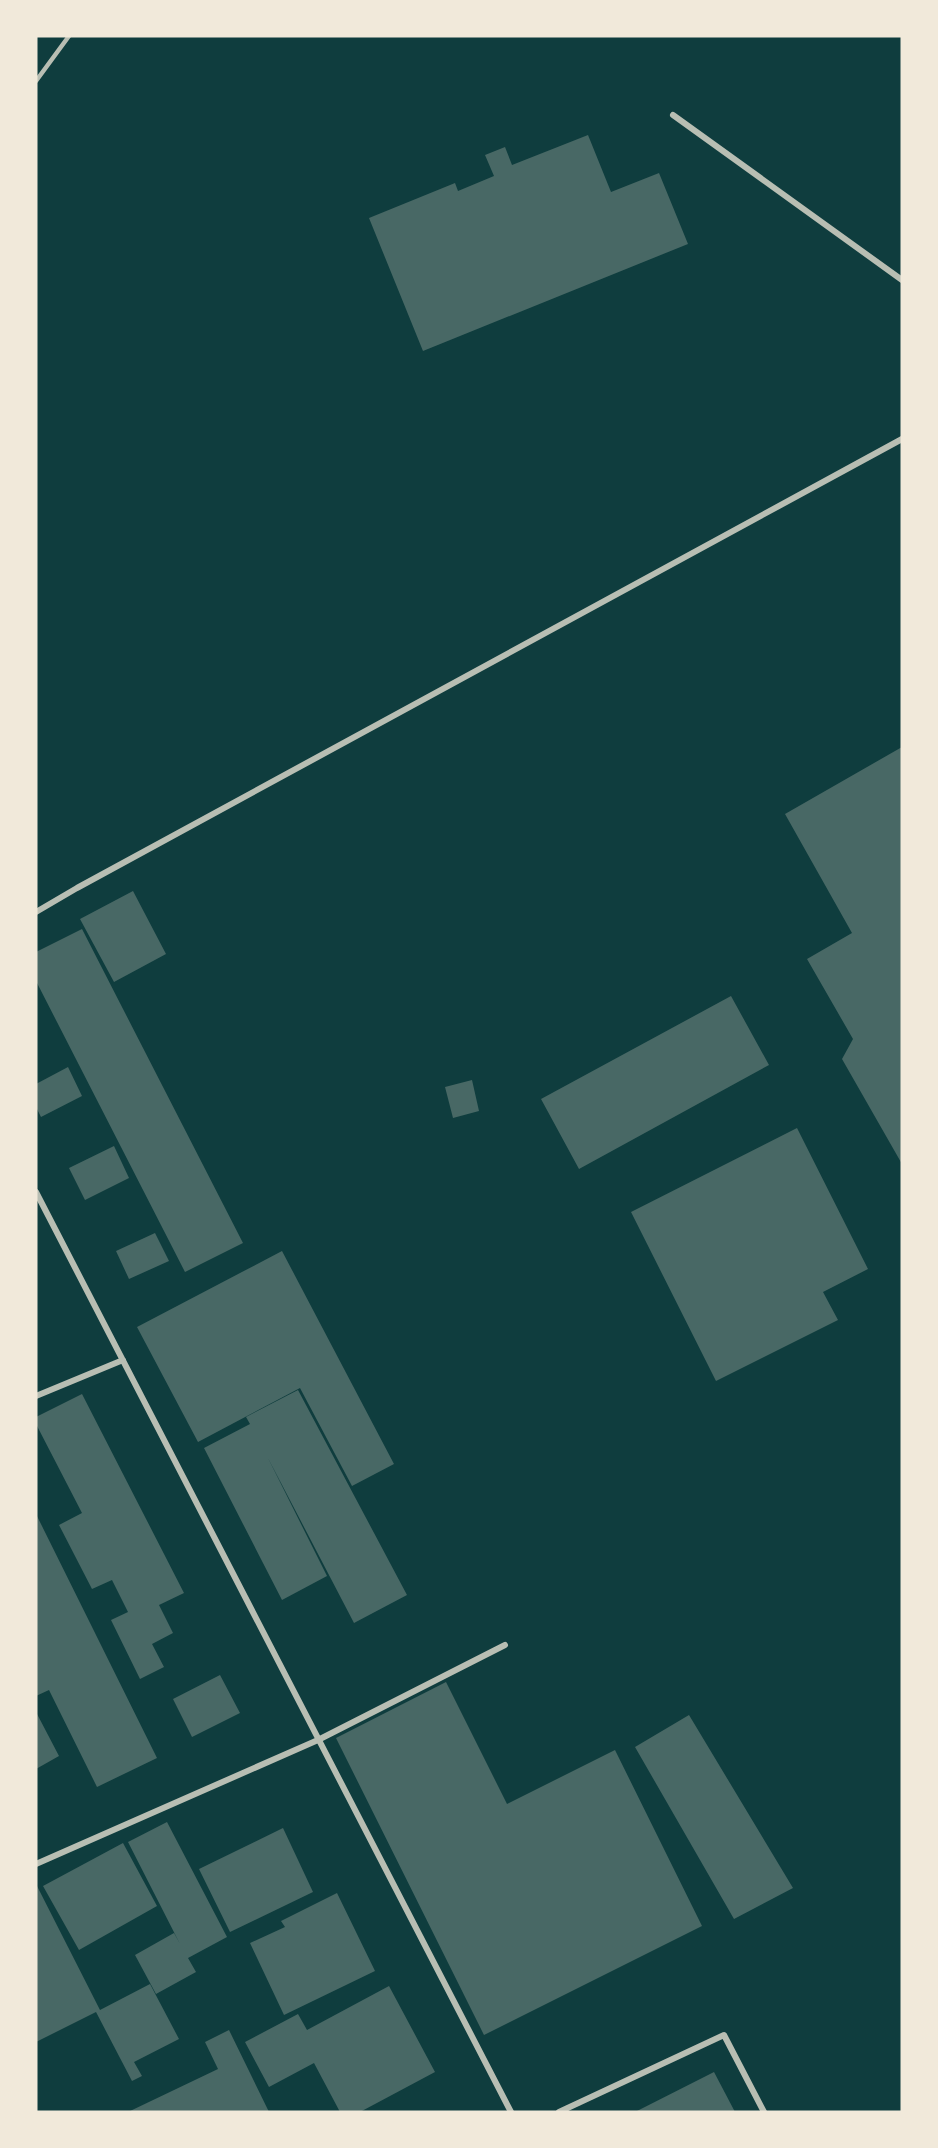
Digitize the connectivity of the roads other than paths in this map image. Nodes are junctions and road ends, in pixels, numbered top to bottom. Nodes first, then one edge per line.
1 (69, 36) edge
2 (36, 81) edge
3 (673, 115) dead end
4 (902, 280) edge
5 (902, 439) edge
6 (36, 912) edge
7 (36, 1192) edge
8 (123, 1360) junction
9 (36, 1396) edge
10 (505, 1644) dead end
11 (318, 1740) junction
12 (36, 1864) edge
13 (511, 2112) edge
14 (559, 2112) edge
15 (764, 2112) edge

1 - 2 lane
3 - 4 street
5 - 6 street
7 - 8 street
8 - 9 street
8 - 11 street
10 - 11 street
11 - 12 street
11 - 13 street
14 - 15 street

